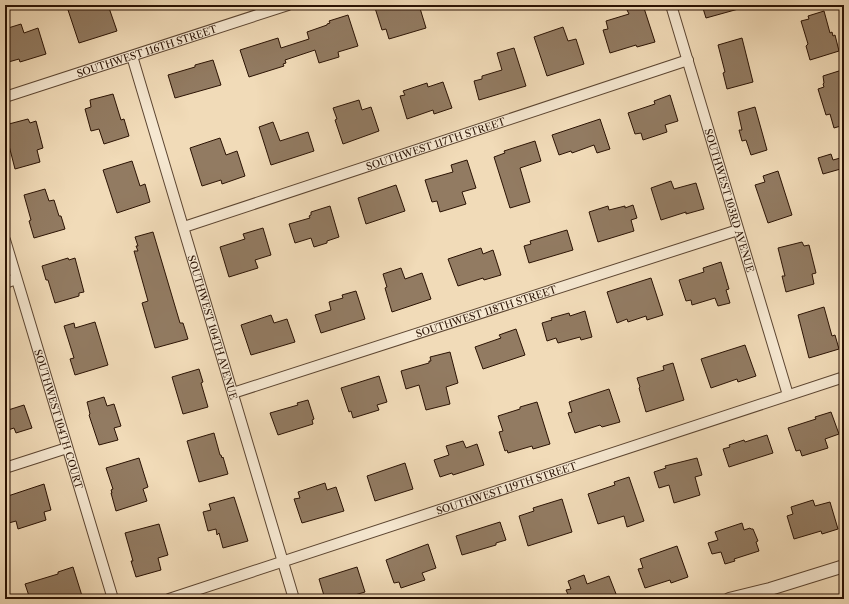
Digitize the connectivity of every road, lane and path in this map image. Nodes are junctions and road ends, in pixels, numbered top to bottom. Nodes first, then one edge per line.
1 (288, 5) edge
2 (671, 5) edge
3 (132, 56) junction
4 (688, 60) junction
5 (5, 97) edge
6 (184, 227) junction
7 (738, 230) junction
8 (5, 240) edge
9 (16, 279) junction
10 (5, 283) edge
11 (844, 377) edge
12 (233, 392) junction
13 (788, 395) junction
14 (67, 448) junction
15 (5, 468) edge
16 (283, 562) junction
17 (844, 566) edge
18 (113, 599) edge
19 (169, 599) edge
20 (294, 599) edge
21 (729, 599) edge

1 - 3 street, SOUTHWEST 116TH STREET
2 - 4 street, SOUTHWEST 103RD AVENUE
3 - 5 street, SOUTHWEST 116TH STREET
3 - 6 street, SOUTHWEST 104TH AVENUE
4 - 6 street, SOUTHWEST 117TH STREET
4 - 7 street, SOUTHWEST 103RD AVENUE
6 - 12 street, SOUTHWEST 104TH AVENUE
7 - 12 street, SOUTHWEST 118TH STREET
7 - 13 street, SOUTHWEST 103RD AVENUE
8 - 9 street, SOUTHWEST 104TH COURT
9 - 10 street
9 - 14 street, SOUTHWEST 104TH COURT
11 - 13 street, SOUTHWEST 119TH STREET
12 - 16 street, SOUTHWEST 104TH AVENUE
13 - 16 street, SOUTHWEST 119TH STREET
14 - 15 street
14 - 18 street, SOUTHWEST 104TH COURT
16 - 19 street, SOUTHWEST 119TH STREET
16 - 20 street, SOUTHWEST 104TH AVENUE
17 - 21 street

